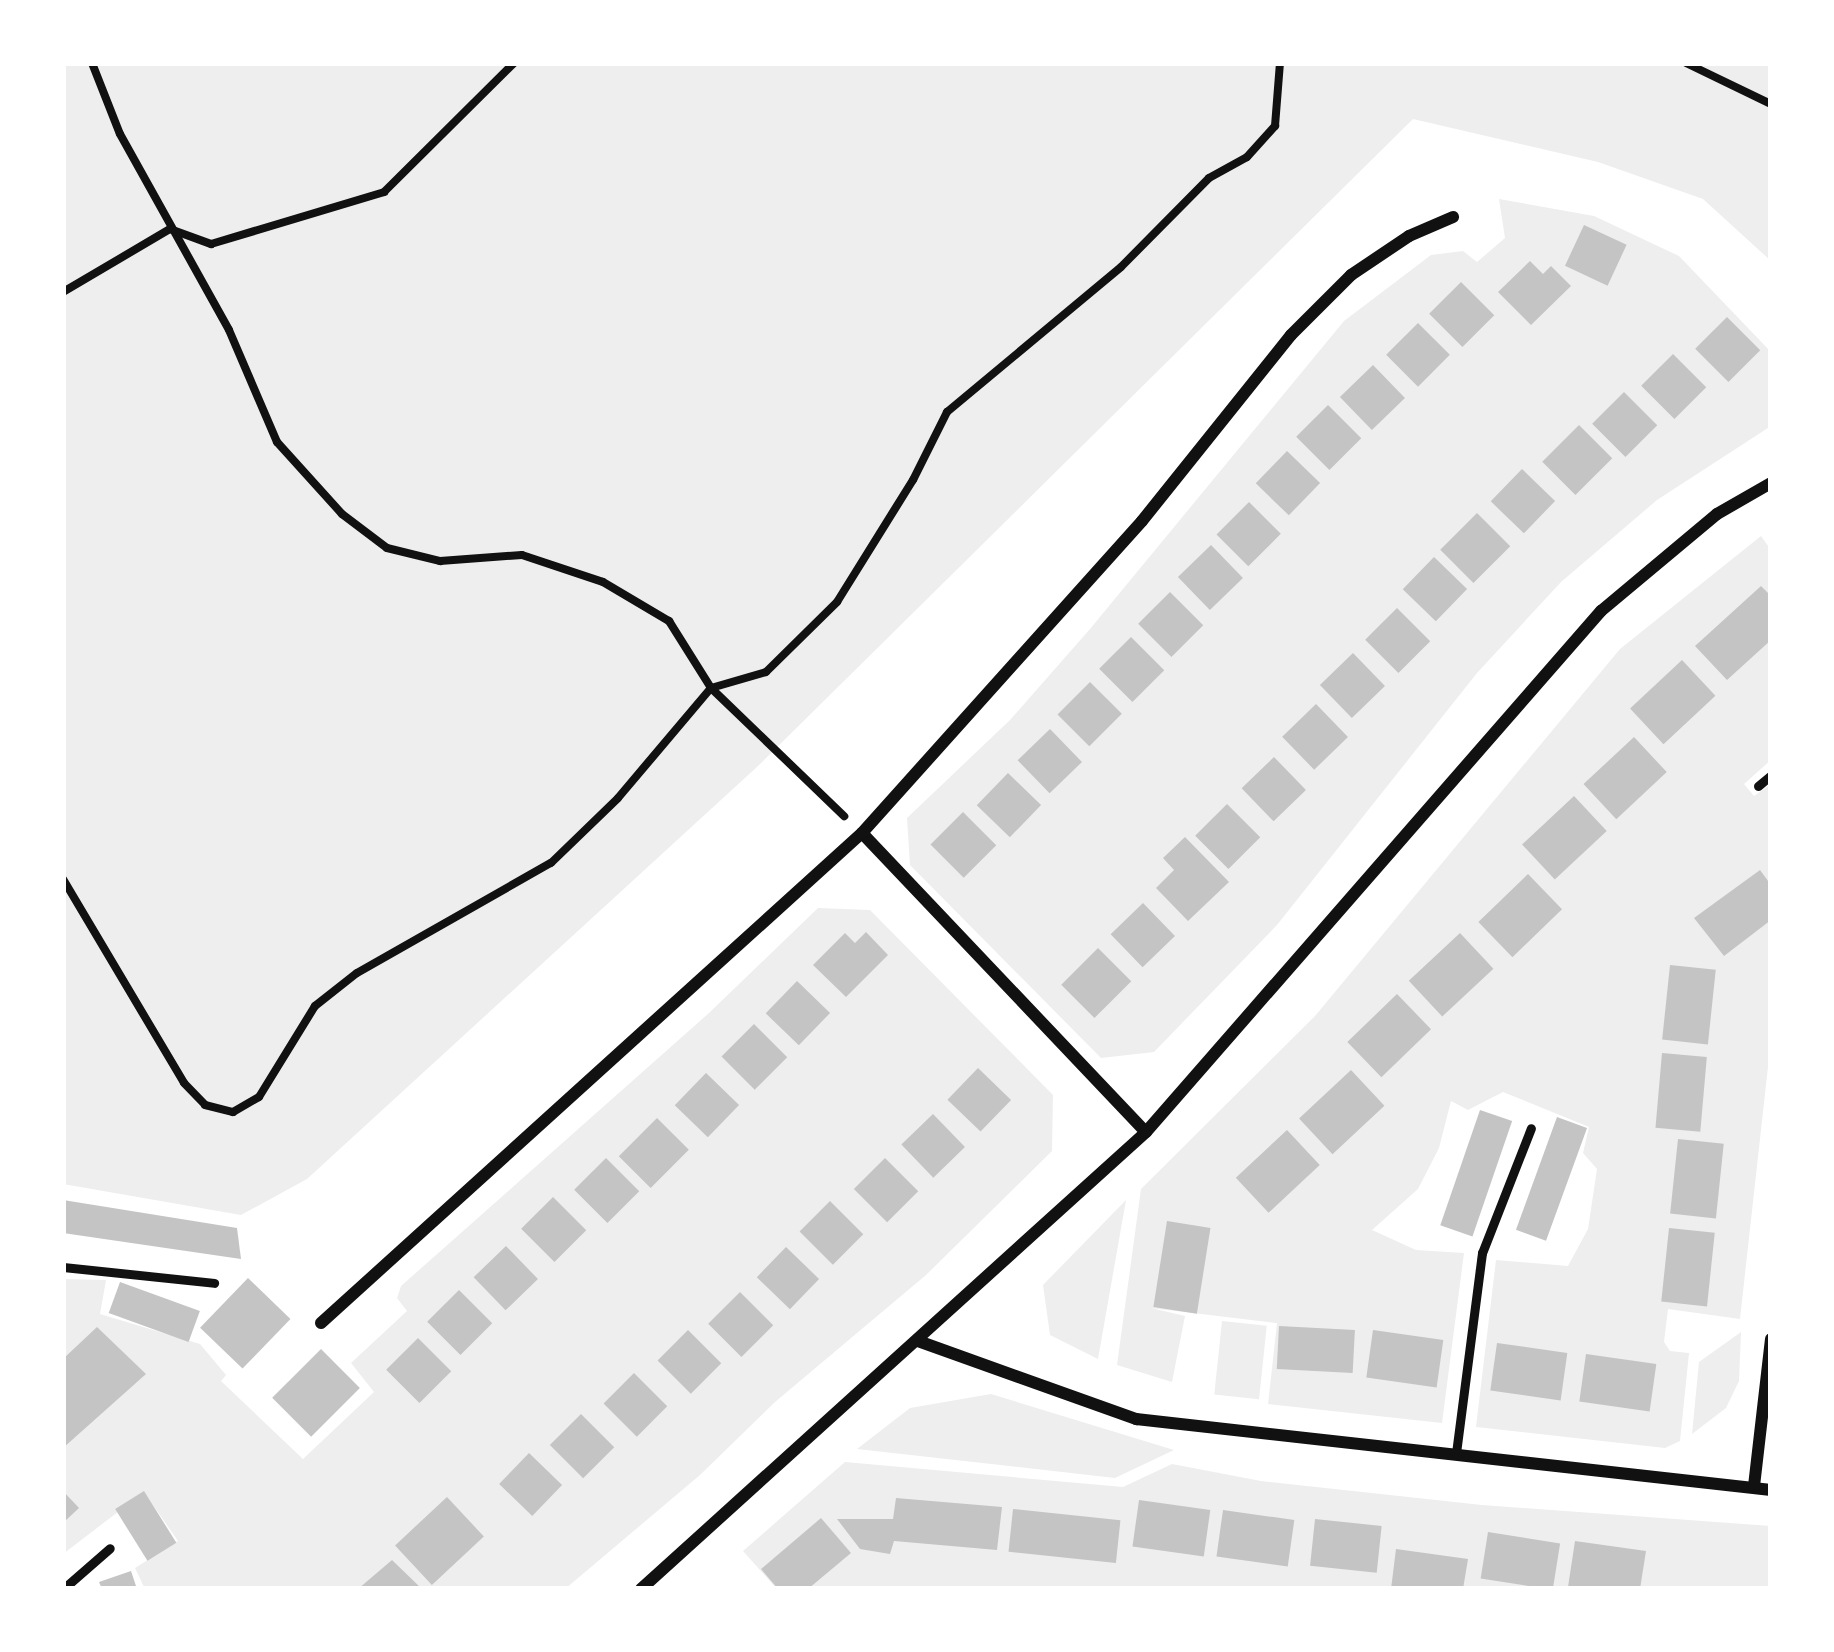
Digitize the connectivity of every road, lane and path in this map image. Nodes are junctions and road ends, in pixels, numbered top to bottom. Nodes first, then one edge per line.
1 (92, 63) edge
2 (514, 63) edge
3 (1280, 63) edge
4 (1686, 63) edge
5 (1771, 104) edge
6 (1453, 217) dead end
7 (170, 229) junction
8 (63, 292) edge
9 (1771, 482) edge
10 (711, 688) junction
11 (1771, 775) edge
12 (1759, 786) dead end
13 (862, 833) junction
14 (63, 879) edge
15 (1531, 1128) dead end
16 (1146, 1132) junction
17 (63, 1267) edge
18 (214, 1283) dead end
19 (321, 1323) dead end
20 (1771, 1339) edge
21 (918, 1341) junction
22 (1456, 1453) junction
23 (1754, 1486) junction
24 (1771, 1490) edge
25 (110, 1548) dead end
26 (63, 1589) edge
27 (641, 1589) edge

1 - 7 path
2 - 7 path
3 - 10 path
4 - 5 path
6 - 13 street
7 - 8 path
7 - 10 path
9 - 16 street
10 - 13 path
10 - 14 path
11 - 12 lane
13 - 16 street
13 - 19 street
15 - 22 lane
16 - 21 street
17 - 18 lane
20 - 23 street
21 - 22 street
21 - 27 street
22 - 23 street
23 - 24 street
25 - 26 lane

